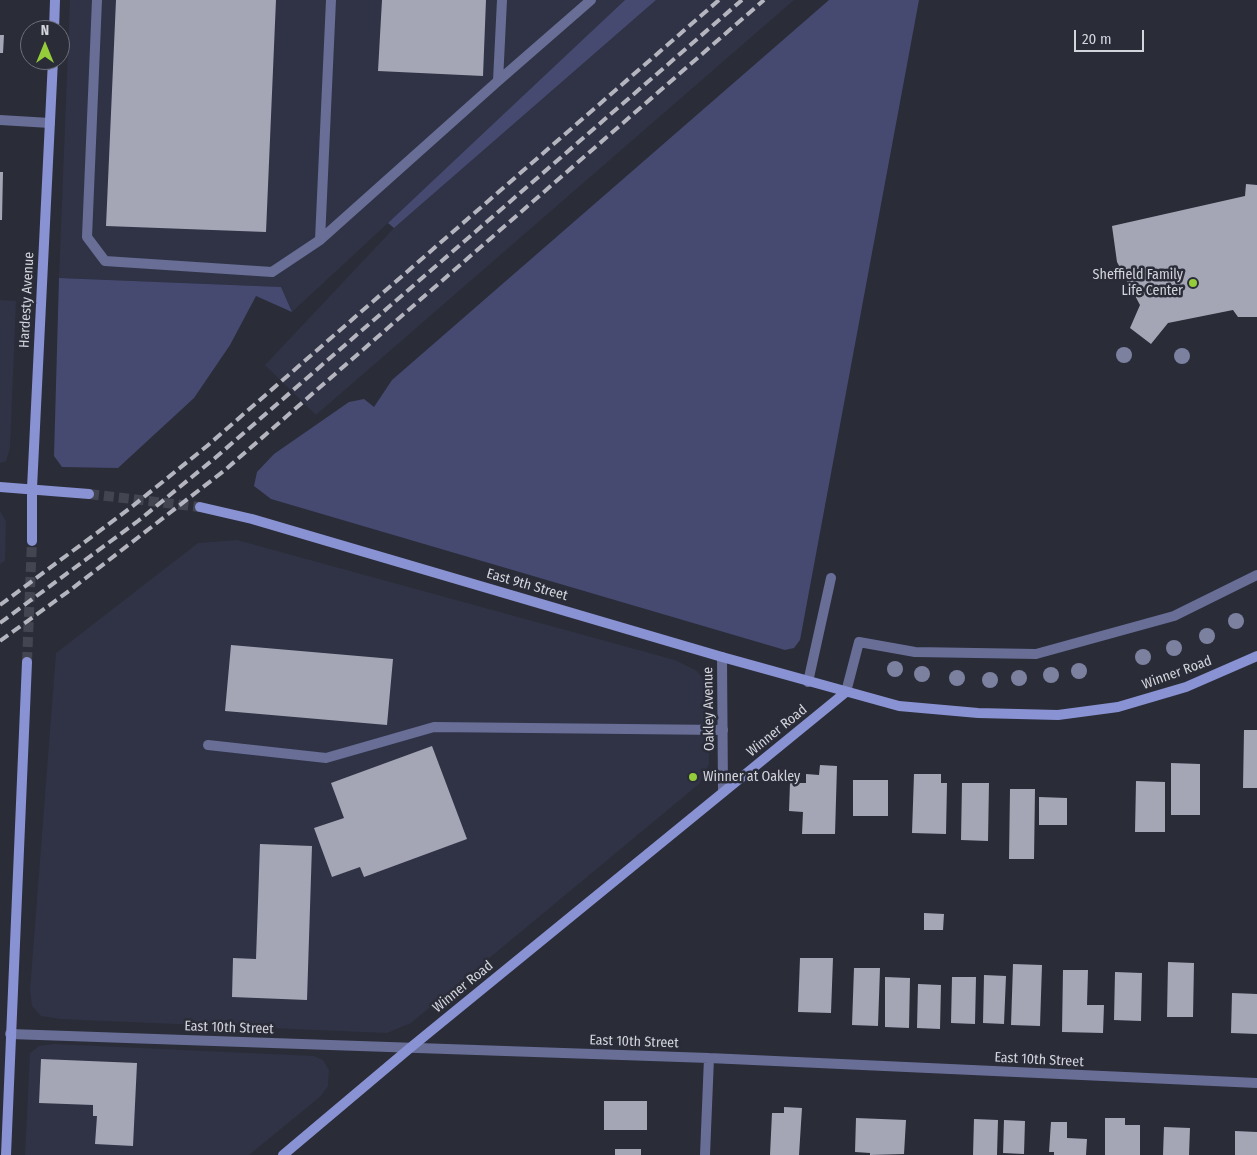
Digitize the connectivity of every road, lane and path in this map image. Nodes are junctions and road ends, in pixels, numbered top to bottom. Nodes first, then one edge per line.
1 (55, 0) edge
2 (97, 0) edge
3 (331, 0) edge
4 (502, 0) edge
5 (591, 0) edge
6 (54, 20) edge
7 (52, 70) edge
8 (498, 80) junction
9 (0, 120) edge
10 (50, 122) junction
11 (320, 240) junction
12 (0, 487) edge
13 (32, 488) junction
14 (89, 494) tunnel mouth
15 (200, 507) tunnel mouth
16 (32, 541) tunnel mouth
17 (1257, 575) edge
18 (831, 578) dead end
19 (1257, 656) edge
20 (722, 657) junction
21 (27, 662) tunnel mouth
22 (808, 682) junction
23 (846, 692) junction
24 (723, 730) junction
25 (208, 745) dead end
26 (723, 792) junction
27 (10, 1034) junction
28 (410, 1048) junction
29 (708, 1058) junction
30 (1257, 1083) edge
31 (3, 1144) edge
32 (6, 1155) edge
33 (283, 1155) edge
34 (705, 1155) edge

1 - 6 main road
2 - 11 street
3 - 11 street
4 - 8 street
5 - 8 street
7 - 10 main road, Hardesty Avenue
8 - 11 street
9 - 10 street
10 - 13 main road, Hardesty Avenue
12 - 13 main road
13 - 14 main road
13 - 16 main road, Hardesty Avenue
15 - 20 main road, East 9th Street
17 - 23 street
18 - 22 street
19 - 23 main road, Winner Road
20 - 22 main road, East 9th Street
20 - 24 street, Oakley Avenue
21 - 27 main road
22 - 23 main road, East 9th Street
23 - 26 main road, Winner Road
24 - 25 street
24 - 26 street, Oakley Avenue
26 - 28 main road, Winner Road
27 - 28 street, East 10th Street
27 - 31 main road
28 - 29 street, East 10th Street
28 - 33 main road, Winner Road
29 - 30 street, East 10th Street
29 - 34 street
31 - 32 main road

